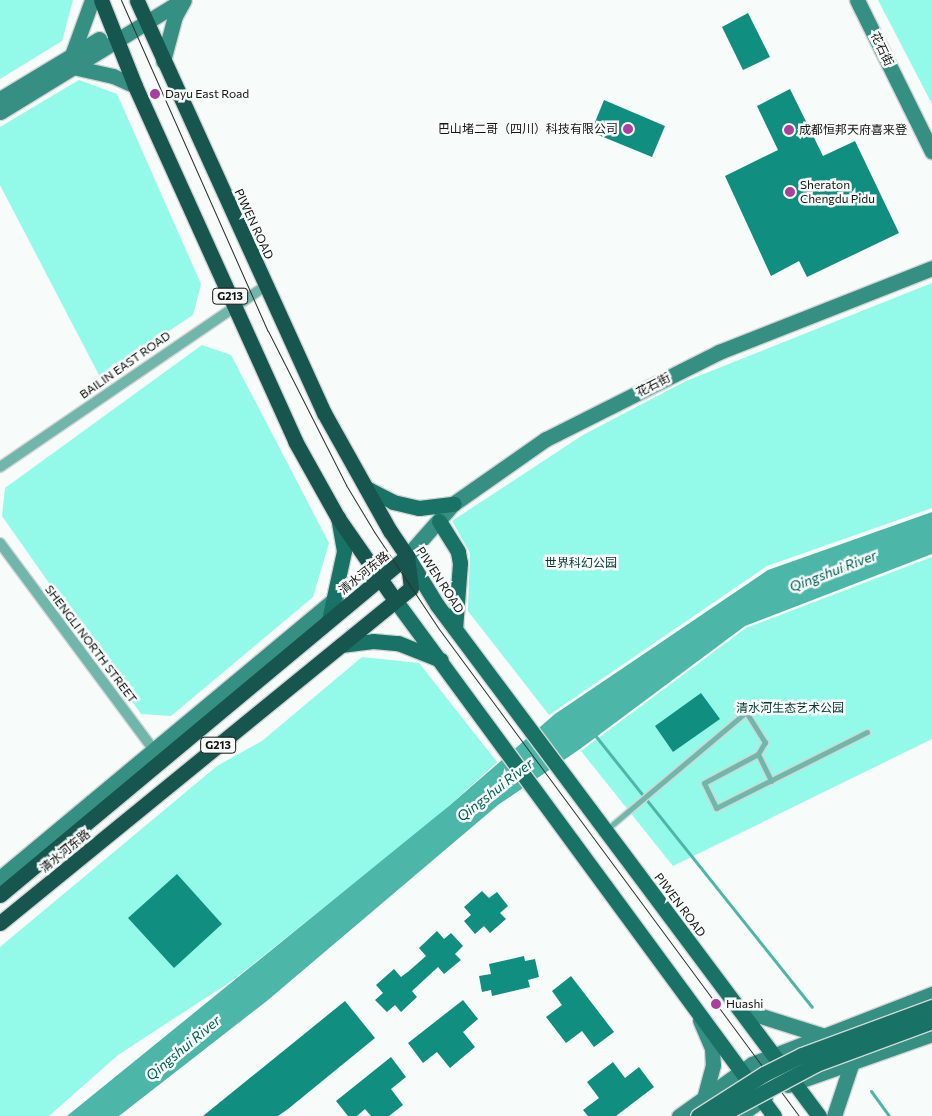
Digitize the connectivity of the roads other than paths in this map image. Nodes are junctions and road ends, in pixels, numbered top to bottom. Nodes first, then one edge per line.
1 (92, 0) edge
2 (101, 0) edge
3 (137, 0) edge
4 (165, 0) edge
5 (183, 0) edge
6 (857, 0) edge
7 (138, 22) junction
8 (116, 35) junction
9 (72, 61) junction
10 (163, 61) junction
11 (135, 86) junction
12 (0, 99) edge
13 (0, 112) edge
14 (932, 152) edge
15 (932, 268) edge
16 (266, 286) junction
17 (234, 305) junction
18 (0, 467) edge
19 (366, 488) junction
20 (454, 504) junction
21 (338, 518) junction
22 (438, 521) junction
23 (0, 543) edge
24 (408, 556) junction
25 (380, 581) junction
26 (336, 598) junction
27 (395, 600) junction
28 (329, 620) junction
29 (455, 629) junction
30 (341, 645) junction
31 (442, 660) junction
32 (867, 732) dead end
33 (758, 754) junction
34 (158, 755) junction
35 (771, 781) junction
36 (606, 830) junction
37 (0, 878) edge
38 (0, 895) edge
39 (0, 923) edge
40 (932, 994) edge
41 (693, 1002) junction
42 (932, 1007) edge
43 (739, 1009) junction
44 (932, 1021) edge
45 (932, 1034) edge
46 (821, 1035) junction
47 (773, 1054) junction
48 (852, 1062) junction
49 (743, 1070) junction
50 (794, 1082) junction
51 (704, 1098) junction
52 (763, 1099) junction
53 (679, 1116) edge
54 (698, 1116) edge
55 (719, 1116) edge
56 (738, 1116) edge
57 (774, 1116) edge
58 (819, 1116) edge
59 (834, 1116) edge

1 - 9 street
2 - 8 highway, G213
3 - 7 highway, PIWEN ROAD / G213
4 - 7 street
5 - 7 street
5 - 10 street
6 - 14 street, 花石街
7 - 8 street
7 - 10 highway, PIWEN ROAD / G213
8 - 9 street
8 - 11 highway, G213
9 - 11 street
9 - 12 street
9 - 13 street
10 - 16 highway, PIWEN ROAD / G213
11 - 17 highway, G213
15 - 20 street, 花石街
16 - 17 street, BAILIN EAST ROAD
16 - 19 highway, PIWEN ROAD / G213
17 - 18 street, BAILIN EAST ROAD
17 - 21 highway, G213
19 - 20 main road
19 - 24 highway, PIWEN ROAD / G213
20 - 22 street, 花石街
21 - 25 highway, G213
21 - 26 main road
22 - 24 street, 花石街
22 - 29 main road
23 - 34 street, SHENGLI NORTH STREET
24 - 25 highway, 清水河东路
24 - 27 highway, 清水河东路 / G213
24 - 29 main road, PIWEN ROAD
25 - 27 highway
25 - 28 highway, 清水河东路 / G213
26 - 28 main road
26 - 34 street
27 - 30 highway, 清水河东路 / G213
27 - 31 main road
28 - 34 highway, 清水河东路 / G213
29 - 36 main road, PIWEN ROAD
30 - 31 main road
30 - 39 highway, 清水河东路 / G213
31 - 41 main road
32 - 35 lane
33 - 35 lane
33 - 35 lane
33 - 36 lane
34 - 37 street
34 - 38 highway, 清水河东路 / G213
36 - 43 main road, PIWEN ROAD
40 - 46 street
41 - 49 main road
41 - 51 street
42 - 54 main road, bridge
43 - 46 street
43 - 47 main road, PIWEN ROAD
44 - 55 main road, bridge
45 - 48 street
46 - 47 street
47 - 49 street
47 - 50 main road, PIWEN ROAD
48 - 50 street
48 - 59 street
49 - 51 street
49 - 52 main road
50 - 52 street
50 - 58 main road, PIWEN ROAD
51 - 53 street
52 - 56 street
52 - 57 main road

